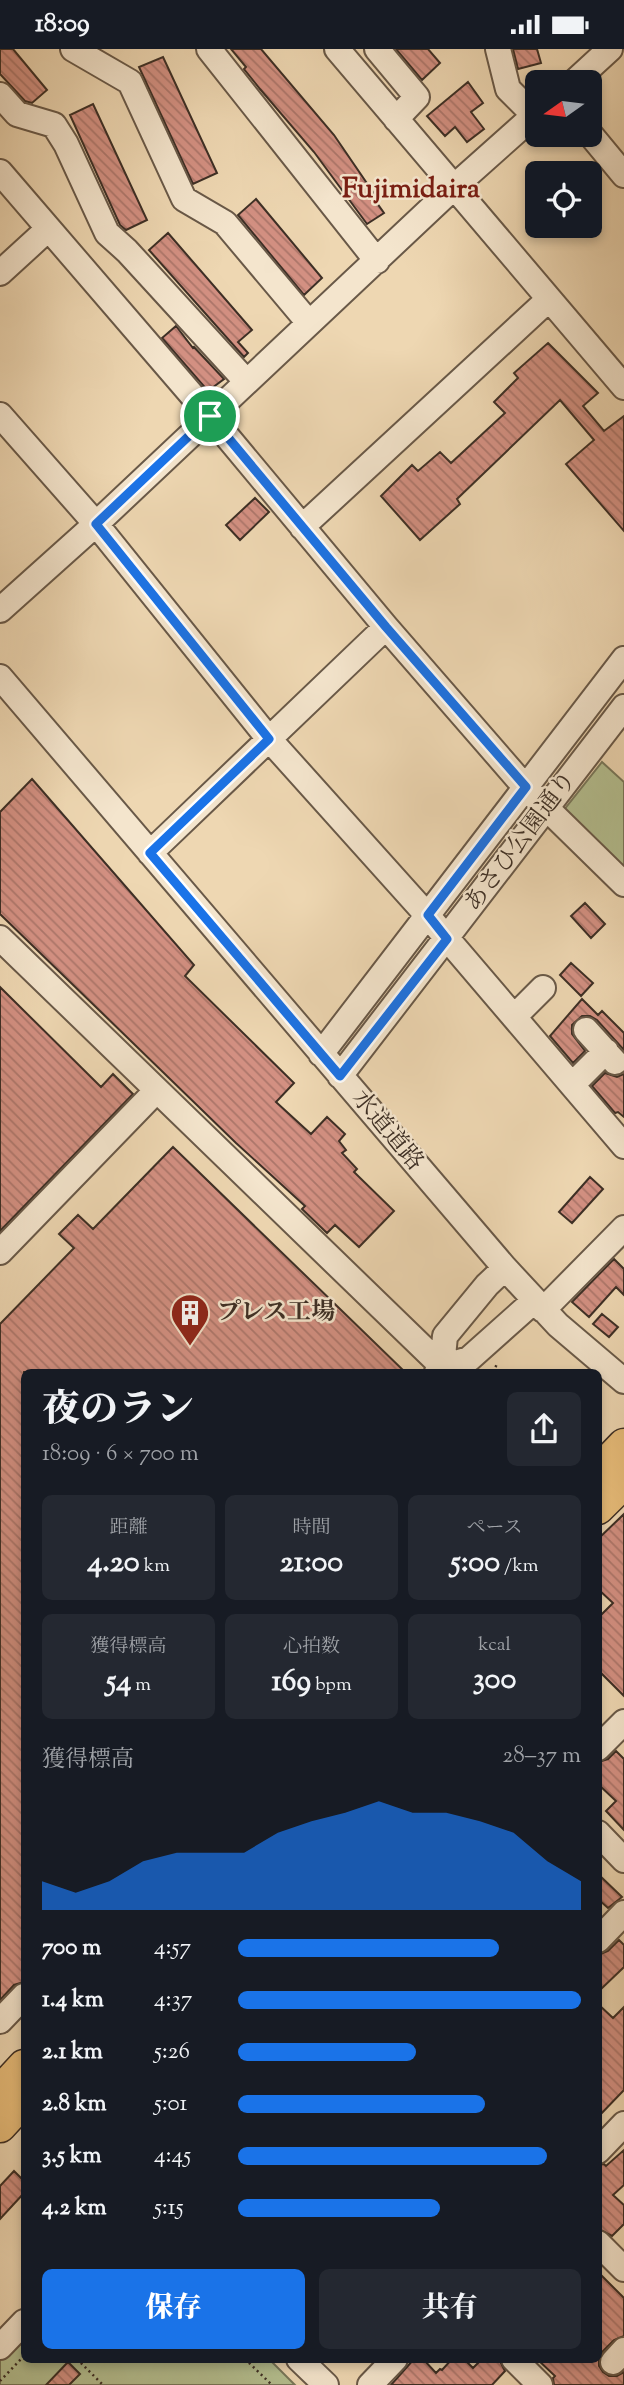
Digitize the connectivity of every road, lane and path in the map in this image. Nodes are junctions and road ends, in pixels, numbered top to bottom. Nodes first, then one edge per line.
1 (73, 49) edge
2 (209, 49) edge
3 (337, 49) edge
4 (377, 49) edge
5 (498, 49) edge
6 (610, 49) edge
7 (588, 70) edge
8 (0, 95) edge
9 (525, 104) edge
10 (396, 119) junction
11 (525, 124) edge
12 (601, 147) edge
13 (0, 172) edge
14 (624, 175) edge
15 (454, 187) junction
16 (48, 229) junction
17 (377, 261) junction
18 (0, 273) edge
19 (549, 299) junction
20 (309, 323) junction
21 (621, 378) edge
22 (246, 381) junction
23 (0, 415) edge
24 (210, 416) junction
25 (96, 524) junction
26 (302, 527) junction
27 (0, 610) edge
28 (386, 627) junction
29 (624, 659) edge
30 (0, 677) edge
31 (624, 707) edge
32 (269, 739) junction
33 (526, 787) junction
34 (547, 807) junction
35 (150, 853) junction
36 (624, 884) edge
37 (428, 915) junction
38 (0, 939) edge
39 (447, 939) junction
40 (543, 988) dead end
41 (514, 1017) junction
42 (586, 1030) dead end
43 (321, 1054) junction
44 (340, 1076) junction
45 (572, 1085) junction
46 (156, 1091) junction
47 (624, 1146) edge
48 (621, 1237) edge
49 (0, 1252) edge
50 (505, 1268) junction
51 (538, 1305) junction
52 (441, 1369) edge
53 (442, 1369) edge
54 (444, 1369) edge
55 (624, 1381) edge
56 (624, 1445) edge
57 (602, 1468) edge
58 (624, 1482) edge
59 (602, 1504) edge
60 (602, 1837) edge
61 (624, 1860) edge
62 (624, 1913) edge
63 (602, 1936) edge
64 (21, 1999) edge
65 (0, 2021) edge
66 (17, 2086) edge
67 (624, 2125) edge
68 (0, 2126) edge
69 (602, 2147) edge
70 (602, 2247) edge
71 (624, 2269) edge
72 (21, 2325) edge
73 (0, 2347) edge
74 (21, 2359) edge
75 (81, 2363) edge
76 (249, 2363) edge
77 (303, 2363) edge
78 (391, 2363) edge
79 (518, 2363) edge
80 (0, 2381) edge
81 (103, 2385) edge
82 (272, 2385) edge
83 (326, 2385) edge
84 (370, 2385) edge
85 (540, 2385) edge

1 - 20 street
2 - 17 street
3 - 10 street
4 - 10 street
5 - 9 street
6 - 7 street
8 - 22 street
10 - 15 street
11 - 15 street
12 - 14 street
13 - 16 street
15 - 17 street
15 - 19 street
16 - 18 street
16 - 24 street
17 - 20 street
19 - 21 street
19 - 26 street
20 - 22 street
22 - 24 street
23 - 25 street
24 - 25 street
24 - 26 street
25 - 27 street
25 - 32 street
26 - 28 street
28 - 32 street
28 - 33 street
29 - 33 street, あさひ公園通り
30 - 35 street, 水道道路
31 - 34 street, あさひ公園通り
32 - 35 street
32 - 37 street
33 - 34 street
33 - 37 street, あさひ公園通り
34 - 36 street
34 - 39 street, あさひ公園通り
35 - 43 street, 水道道路
37 - 39 street
37 - 43 street, あさひ公園通り
38 - 46 street
39 - 41 street
39 - 44 street, あさひ公園通り
40 - 41 street
41 - 45 street
42 - 45 street
43 - 44 street, 水道道路
44 - 50 street, 水道道路
45 - 47 street
46 - 49 street
46 - 52 street
48 - 51 street
50 - 51 street, 水道道路
50 - 53 street
51 - 54 street
51 - 55 street, 水道道路
56 - 57 main road
58 - 59 main road
60 - 61 street
62 - 63 street
64 - 65 street
66 - 68 main road
67 - 69 street
70 - 71 street
72 - 73 street
74 - 80 path
75 - 81 path
76 - 82 path
77 - 83 street
78 - 84 street
79 - 85 street

